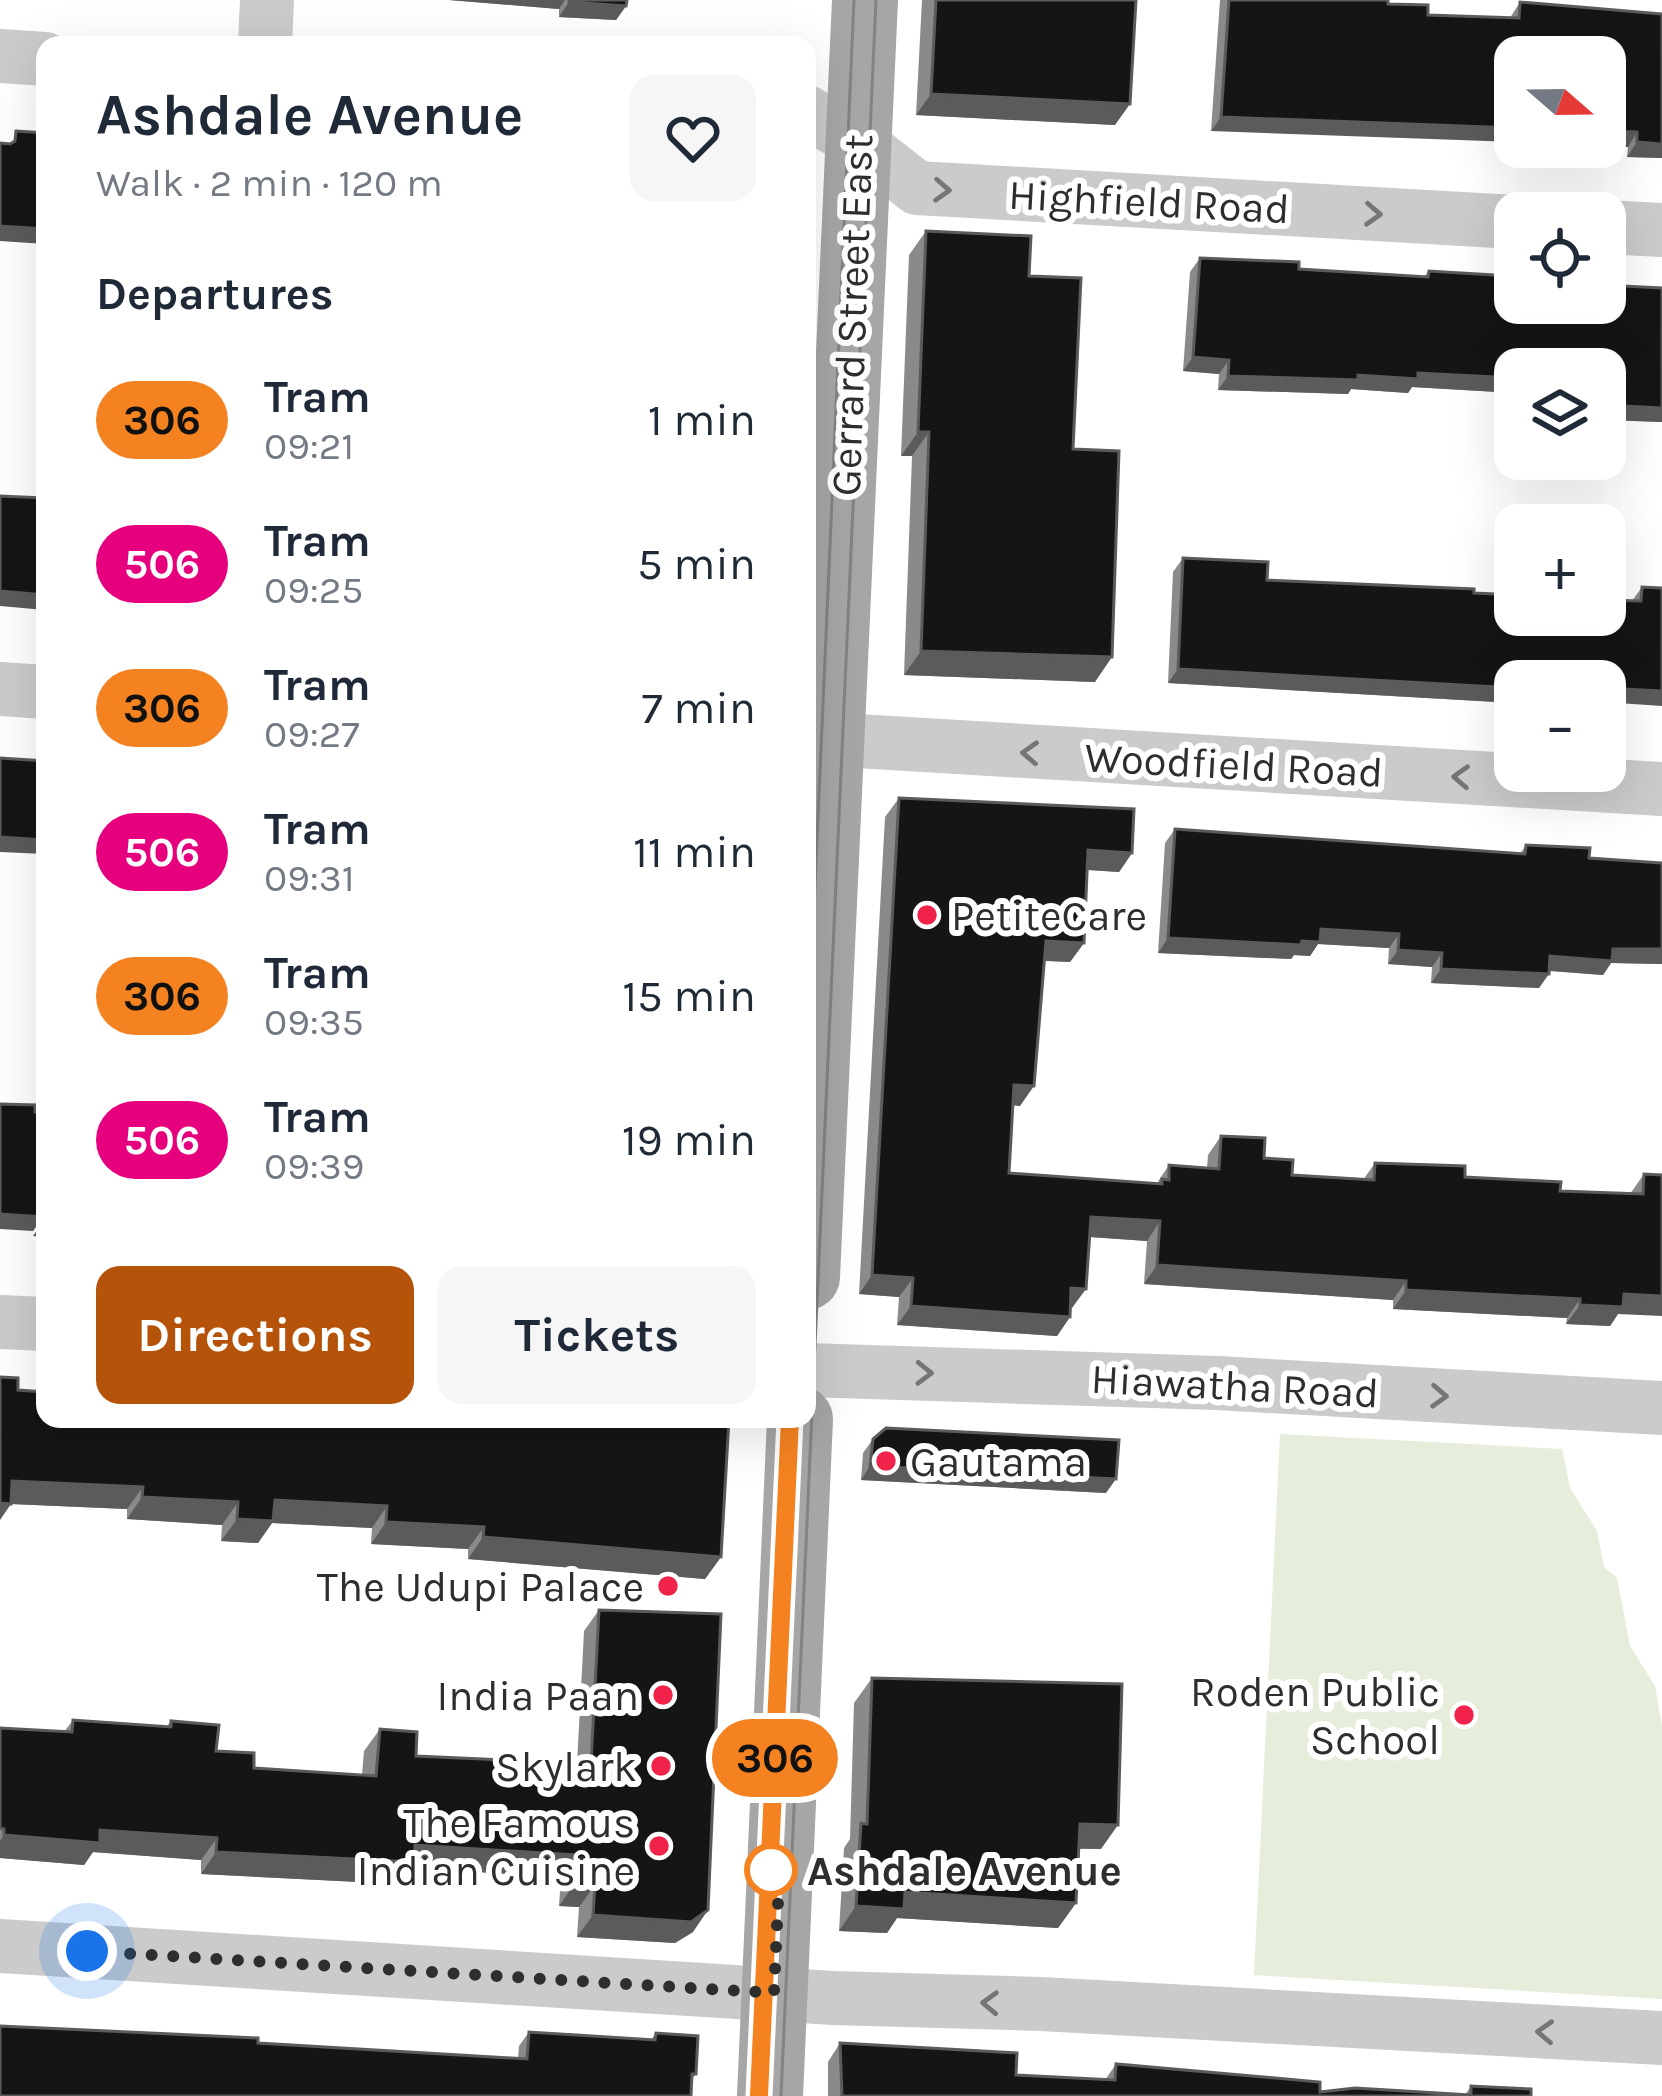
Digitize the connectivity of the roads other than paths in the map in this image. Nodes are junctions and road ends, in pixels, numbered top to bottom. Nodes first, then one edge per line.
1 (267, 0) edge
2 (865, 0) edge
3 (265, 36) edge
4 (0, 56) edge
5 (36, 58) edge
6 (832, 127) edge
7 (1494, 221) edge
8 (1626, 228) edge
9 (1662, 230) edge
10 (0, 689) edge
11 (36, 691) edge
12 (820, 739) edge
13 (1662, 789) edge
14 (816, 904) edge
15 (0, 1322) edge
16 (36, 1324) edge
17 (816, 1370) edge
18 (1662, 1408) edge
19 (800, 1428) edge
20 (0, 1946) edge
21 (774, 1993) junction
22 (1662, 2038) edge
23 (770, 2096) edge

1 - 3 street
2 - 6 main road, Gerrard Street East
4 - 5 street
6 -> 7 street, Highfield Road
6 - 12 main road, Gerrard Street East
8 - 9 street
10 - 11 street
13 -> 12 street, Woodfield Road
12 - 14 main road, Gerrard Street East
15 - 16 street
17 -> 18 street, Hiawatha Road
19 - 21 main road
20 - 21 street
22 -> 21 street
21 - 23 main road

